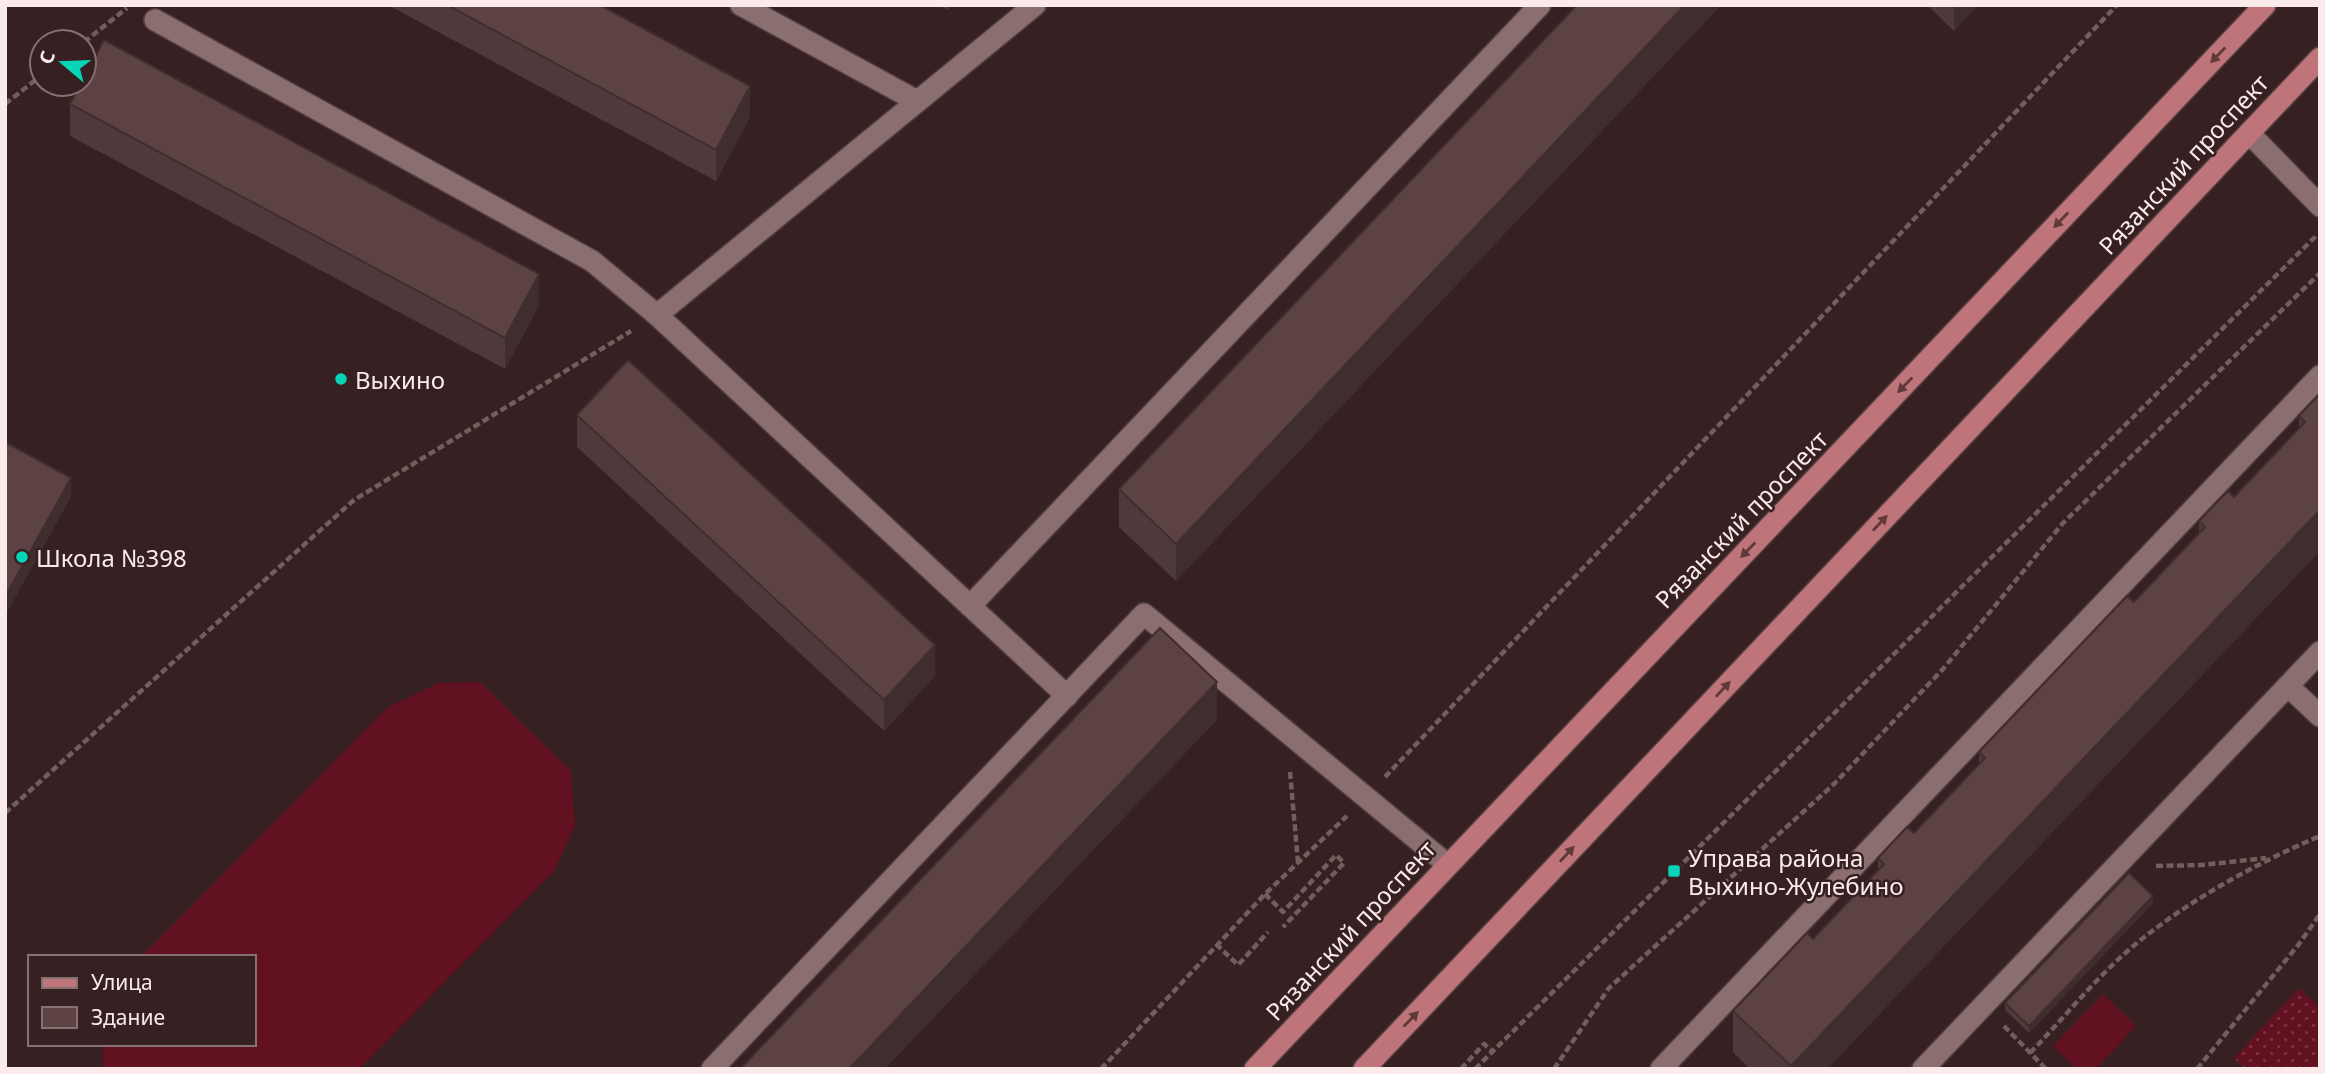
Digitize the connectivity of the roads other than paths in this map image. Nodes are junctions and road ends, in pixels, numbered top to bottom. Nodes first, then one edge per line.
1 (741, 5) edge
2 (1035, 5) edge
3 (1540, 5) edge
4 (2265, 5) edge
5 (155, 20) dead end
6 (2320, 58) edge
7 (917, 101) junction
8 (2249, 133) junction
9 (2320, 206) edge
10 (657, 315) junction
11 (2320, 376) edge
12 (970, 606) junction
13 (2320, 652) edge
14 (2288, 685) junction
15 (1066, 696) junction
16 (2320, 716) edge
17 (1448, 865) junction
18 (712, 1069) edge
19 (1255, 1069) edge
20 (1363, 1069) edge
21 (1661, 1069) edge
22 (1923, 1069) edge

1 - 7 lane
2 - 7 lane
3 - 12 lane
4 -> 17 main road, Рязанский проспект
5 - 10 lane
6 - 8 main road, Рязанский проспект
7 - 10 lane
8 - 9 lane
20 -> 8 main road, Рязанский проспект
10 - 12 lane
11 - 21 lane
12 - 15 lane
13 - 14 lane
14 - 16 lane
14 - 22 lane
15 - 17 lane
15 - 18 lane
17 - 19 main road, Рязанский проспект

